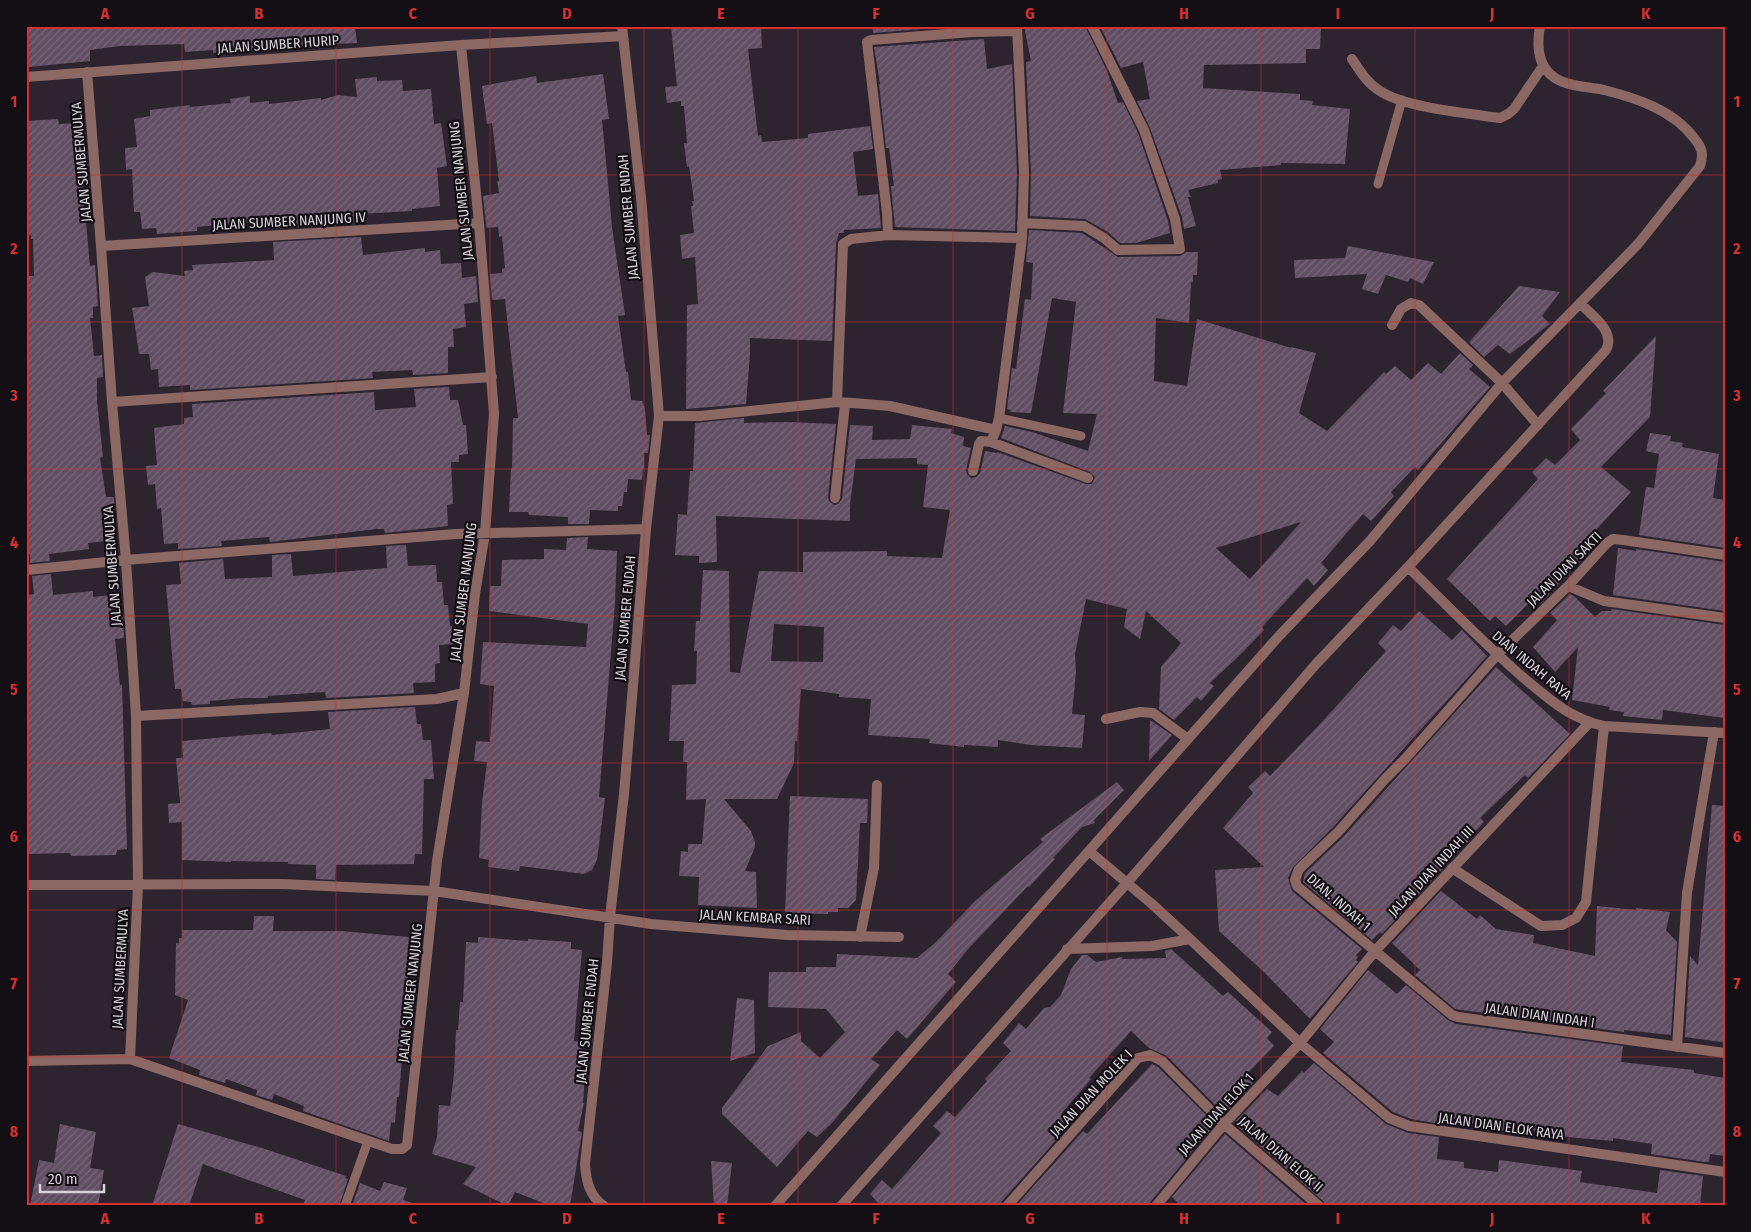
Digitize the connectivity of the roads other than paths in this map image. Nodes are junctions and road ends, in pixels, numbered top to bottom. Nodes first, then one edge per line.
1 (1092, 26) edge
2 (1540, 26) edge
3 (1017, 29) edge
4 (622, 31) edge
5 (461, 45) junction
6 (1352, 59) dead end
7 (1543, 66) junction
8 (87, 72) junction
9 (26, 77) edge
10 (1402, 100) junction
11 (1378, 184) dead end
12 (479, 223) junction
13 (1022, 223) junction
14 (888, 235) junction
15 (1022, 238) junction
16 (101, 246) junction
17 (1580, 303) junction
18 (1392, 325) dead end
19 (492, 377) junction
20 (1502, 383) junction
21 (112, 402) junction
22 (841, 403) junction
23 (659, 416) junction
24 (999, 418) junction
25 (1538, 425) junction
26 (996, 430) junction
27 (1081, 436) dead end
28 (991, 442) junction
29 (973, 471) dead end
30 (1088, 478) dead end
31 (835, 498) dead end
32 (646, 529) junction
33 (485, 533) junction
34 (1725, 555) edge
35 (126, 560) junction
36 (1408, 567) junction
37 (26, 570) edge
38 (1568, 586) junction
39 (1725, 618) edge
40 (1497, 655) junction
41 (464, 693) junction
42 (136, 716) junction
43 (1106, 719) dead end
44 (1588, 723) junction
45 (1604, 726) junction
46 (1714, 732) junction
47 (1725, 732) edge
48 (1188, 739) junction
49 (877, 785) dead end
50 (1089, 851) junction
51 (1452, 868) junction
52 (1300, 869) joint
53 (1128, 883) junction
54 (26, 885) edge
55 (138, 885) junction
56 (434, 891) junction
57 (610, 917) junction
58 (860, 937) junction
59 (899, 937) dead end
60 (1190, 938) junction
61 (1068, 949) junction
62 (1375, 951) junction
63 (1300, 1043) junction
64 (1677, 1047) junction
65 (1725, 1053) edge
66 (130, 1059) junction
67 (26, 1061) edge
68 (1224, 1124) junction
69 (368, 1141) junction
70 (1725, 1172) edge
71 (345, 1206) edge
72 (604, 1206) edge
73 (775, 1206) edge
74 (841, 1206) edge
75 (1007, 1206) edge
76 (1156, 1206) edge
77 (1319, 1206) edge

1 - 13 street
2 - 7 street
3 - 13 street
3 - 14 street
4 - 5 street, JALAN SUMBER HURIP
4 - 23 street, JALAN SUMBER ENDAH
5 - 8 street, JALAN SUMBER HURIP
5 - 12 street, JALAN SUMBER NANJUNG
6 - 10 street
7 - 10 street
7 - 17 street
8 - 9 street, JALAN SUMBER HURIP
8 - 16 street, JALAN SUMBERMULYA
10 - 11 lane
12 - 16 street, JALAN SUMBER NANJUNG IV
12 - 19 street, JALAN SUMBER NANJUNG
13 - 15 street
14 - 15 street
14 - 22 street
15 - 24 street
16 - 21 street, JALAN SUMBERMULYA
17 - 20 street
17 - 25 street
18 - 20 street
19 - 21 street
19 - 33 street, JALAN SUMBER NANJUNG
20 - 25 street
20 - 48 street
21 - 35 street, JALAN SUMBERMULYA
22 - 23 street
22 - 26 street
22 - 31 street
23 - 32 street, JALAN SUMBER ENDAH
24 - 26 street
24 - 27 lane
25 - 36 street
26 - 28 street
28 - 29 street
28 - 30 street
32 - 33 street
32 - 57 street, JALAN SUMBER ENDAH
33 - 35 street
33 - 41 street, JALAN SUMBER NANJUNG
34 - 38 street, JALAN DIAN SAKTI
35 - 37 street
35 - 42 street, JALAN SUMBERMULYA
36 - 40 street, DIAN INDAH RAYA
36 - 53 street
38 - 39 street
38 - 40 street, JALAN DIAN SAKTI
40 - 44 street, DIAN INDAH RAYA
40 - 52 street, JALAN DIAN SAKTI
41 - 42 street
41 - 56 street, JALAN SUMBER NANJUNG
42 - 55 street, JALAN SUMBERMULYA
43 - 48 street
44 - 45 street, DIAN INDAH RAYA
44 - 51 street, JALAN DIAN INDAH III
45 - 46 street, DIAN INDAH RAYA
45 - 51 street
46 - 47 street, DIAN INDAH RAYA
46 - 64 street
48 - 50 street
49 - 58 street
50 - 53 street, JALAN DIAN ELOK RAYA
50 - 73 street
51 - 62 street, JALAN DIAN INDAH III
52 - 62 street, DIAN. INDAH 1
53 - 60 street, JALAN DIAN ELOK RAYA
53 - 61 street
54 - 55 street, JALAN KEMBAR SARI
55 - 56 street, JALAN KEMBAR SARI
55 - 66 street, JALAN SUMBERMULYA
56 - 57 street, JALAN KEMBAR SARI
56 - 69 street, JALAN SUMBER NANJUNG
57 - 58 street, JALAN KEMBAR SARI
57 - 72 street, JALAN SUMBER ENDAH
58 - 59 street, JALAN KEMBAR SARI
60 - 61 street
60 - 63 street, JALAN DIAN ELOK RAYA
61 - 74 street
62 - 63 street, JALAN DIAN INDAH III
62 - 64 street, JALAN DIAN INDAH I
63 - 68 street, JALAN DIAN ELOK 1
63 - 70 street, JALAN DIAN ELOK RAYA
64 - 65 street, JALAN DIAN INDAH I
66 - 67 street
66 - 69 street
68 - 75 street, JALAN DIAN MOLEK I
68 - 76 street, JALAN DIAN ELOK 1
68 - 77 street, JALAN DIAN ELOK II
69 - 71 lane

